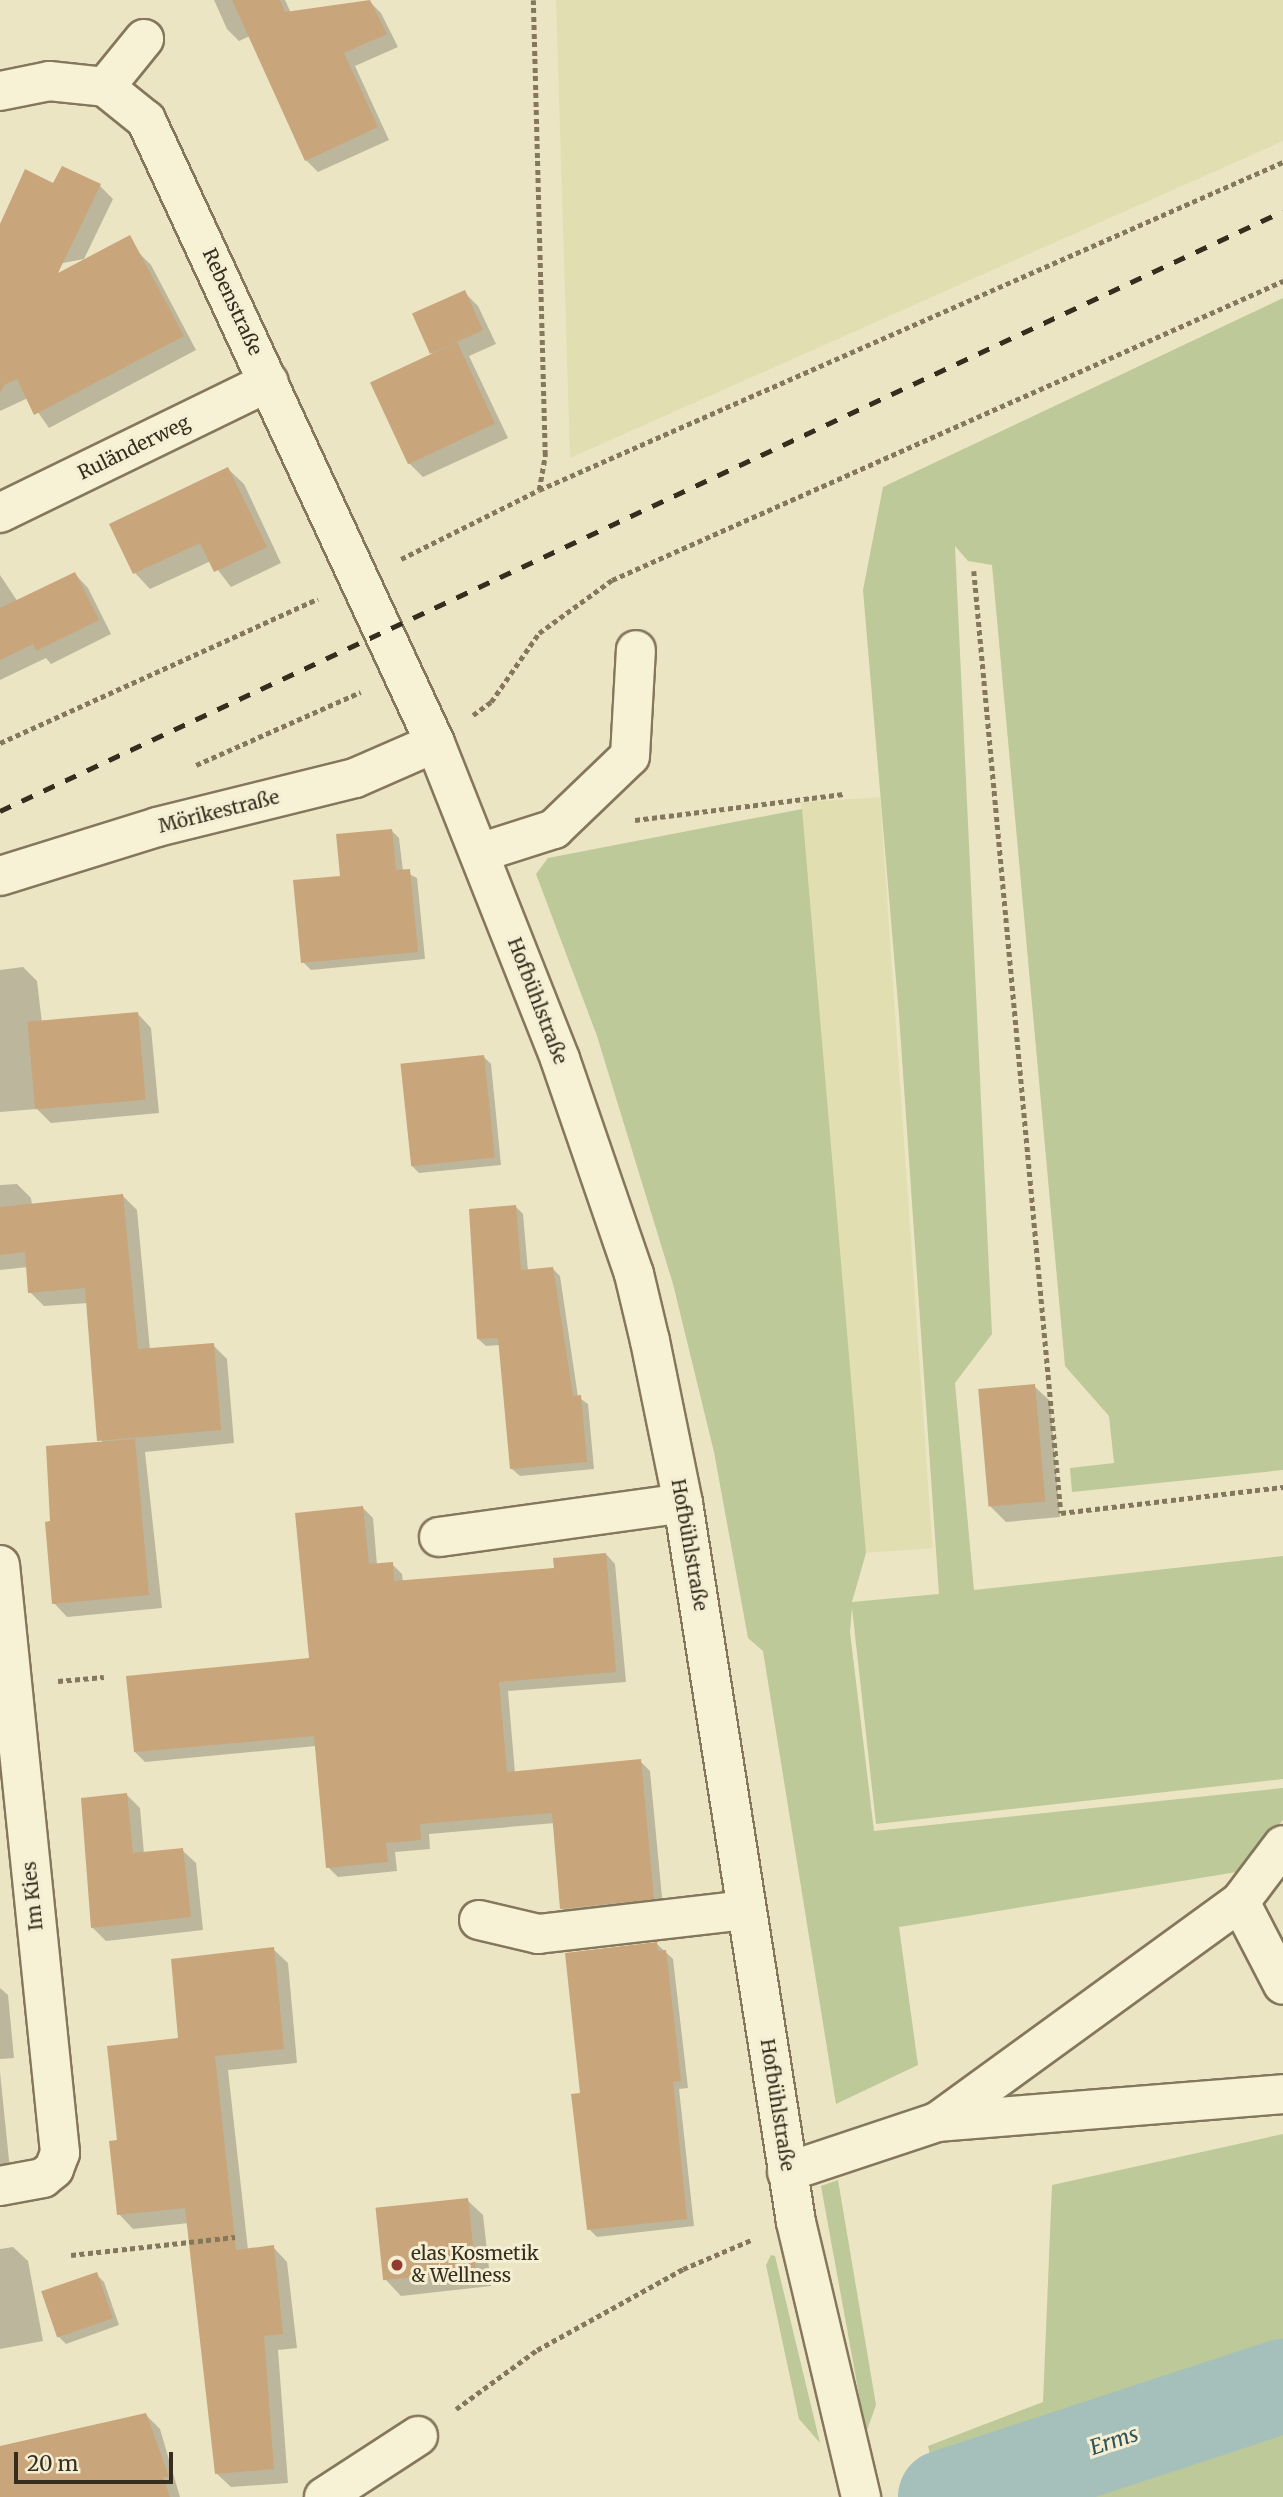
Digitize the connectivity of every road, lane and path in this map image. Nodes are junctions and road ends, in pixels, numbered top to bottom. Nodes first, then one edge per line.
1 (533, 0) edge
2 (144, 39) dead end
3 (105, 87) junction
4 (0, 91) edge
5 (1283, 162) edge
6 (1283, 281) edge
7 (269, 382) junction
8 (539, 490) junction
9 (0, 513) edge
10 (974, 571) dead end
11 (359, 580) junction
12 (383, 631) joint
13 (636, 650) dead end
14 (0, 743) edge
15 (435, 743) junction
16 (843, 794) dead end
17 (554, 829) junction
18 (480, 853) junction
19 (0, 876) edge
20 (1283, 1487) edge
21 (683, 1503) junction
22 (439, 1537) dead end
23 (0, 1565) edge
24 (1283, 1845) edge
25 (1240, 1902) junction
26 (747, 1910) junction
27 (479, 1920) dead end
28 (1283, 1985) edge
29 (1283, 2094) edge
30 (937, 2122) junction
31 (787, 2172) junction
32 (0, 2186) edge
33 (796, 2222) junction
34 (235, 2236) dead end
35 (71, 2255) dead end
36 (418, 2436) joint
37 (858, 2485) edge
38 (324, 2497) edge

1 - 8 path
2 - 3 street
3 - 4 street, Rebenstraße
3 - 7 street, Rebenstraße
5 - 8 path
6 - 15 path
7 - 9 street, Ruländerweg
7 - 11 street, Rebenstraße
8 - 11 path
10 - 20 path
11 - 12 street, Rebenstraße
11 - 14 path
12 - 15 street, Hofbühlstraße
13 - 17 street
15 - 18 street, Hofbühlstraße
15 - 19 street, Mörikestraße
16 - 17 path
17 - 18 street
18 - 21 street, Hofbühlstraße
21 - 22 street
21 - 26 street, Hofbühlstraße
23 - 32 street, Im Kies
24 - 25 street
25 - 28 street
25 - 30 street
26 - 27 street
26 - 31 street, Hofbühlstraße
29 - 30 street
30 - 31 street
31 - 33 street, Hofbühlstraße
33 - 36 path
33 - 37 street, Hofbühlstraße
34 - 35 path
36 - 38 street

